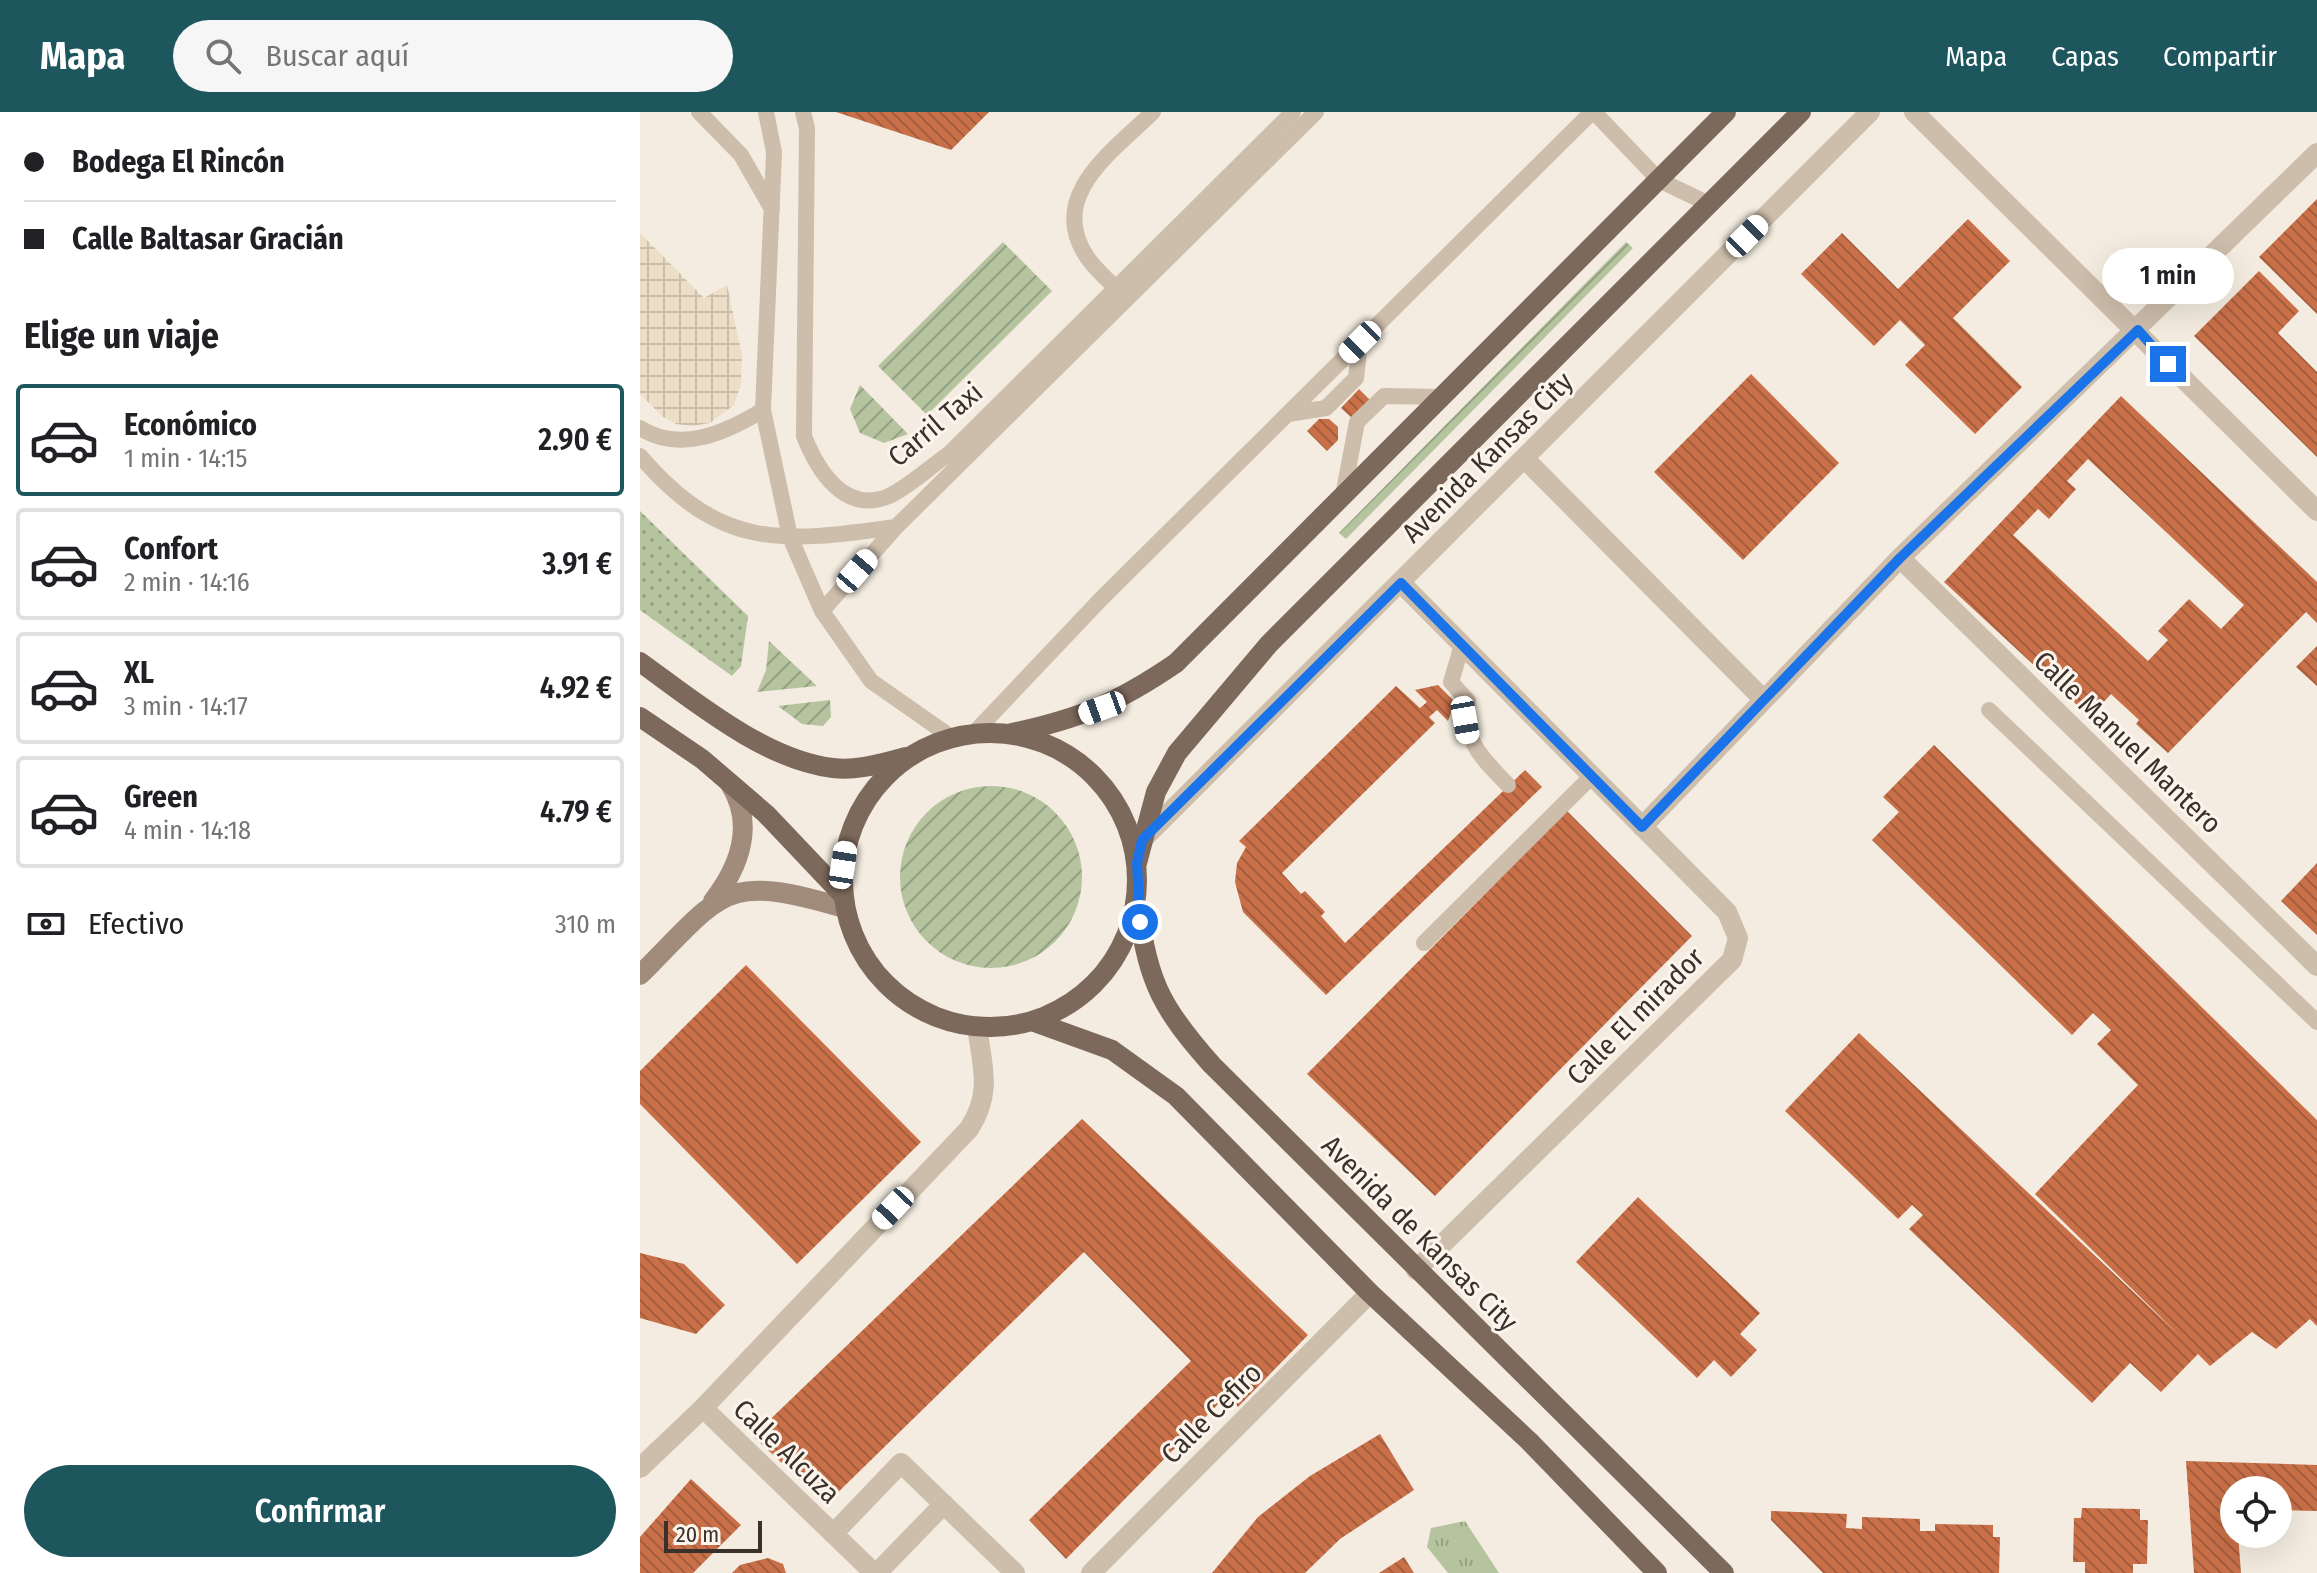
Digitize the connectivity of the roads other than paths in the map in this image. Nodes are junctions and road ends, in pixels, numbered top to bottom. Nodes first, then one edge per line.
1 (699, 112) edge
2 (766, 112) edge
3 (803, 112) edge
4 (1153, 112) edge
5 (1293, 112) edge
6 (1316, 112) edge
7 (1593, 112) edge
8 (1726, 112) edge
9 (1801, 112) edge
10 (1870, 112) edge
11 (1914, 112) edge
12 (2317, 153) edge
13 (1659, 180) junction
14 (1709, 204) junction
15 (773, 211) junction
16 (1122, 294) junction
17 (2138, 330) junction
18 (1442, 397) junction
19 (763, 410) junction
20 (640, 428) edge
21 (640, 456) edge
22 (1525, 459) junction
23 (1343, 496) junction
24 (2317, 511) edge
25 (896, 527) junction
26 (790, 537) junction
27 (1900, 558) junction
28 (1401, 583) junction
29 (822, 611) junction
30 (1462, 645) junction
31 (640, 662) edge
32 (1763, 699) junction
33 (1989, 710) dead end
34 (640, 717) edge
35 (973, 734) junction
36 (1008, 734) junction
37 (951, 737) junction
38 (911, 755) junction
39 (1592, 776) junction
40 (730, 784) junction
41 (1508, 785) dead end
42 (1642, 827) junction
43 (1142, 840) junction
44 (1137, 863) junction
45 (1137, 897) junction
46 (843, 901) junction
47 (711, 904) junction
48 (1424, 943) dead end
49 (2317, 966) edge
50 (640, 975) edge
51 (1032, 1021) junction
52 (2317, 1022) edge
53 (977, 1026) junction
54 (1416, 1270) junction
55 (1370, 1293) junction
56 (703, 1408) junction
57 (640, 1468) edge
58 (944, 1504) junction
59 (833, 1534) junction
60 (876, 1573) edge
61 (1015, 1573) edge
62 (1091, 1573) edge
63 (1657, 1573) edge
64 (1724, 1573) edge

1 - 15 lane
2 - 15 lane
3 - 16 lane, Carril Taxi
4 - 16 lane
5 - 16 lane, Carril Taxi
6 - 16 lane
7 - 13 lane
7 - 35 lane
8 - 13 main road
9 - 14 main road, Avenida Kansas City
10 - 22 street, Avenida Kansas City
11 - 17 street
12 - 17 street
13 - 14 lane
13 - 18 main road
14 - 43 main road, Avenida Kansas City
15 - 19 lane
16 - 25 lane
17 - 24 street
17 - 27 street
18 - 23 main road
18 - 23 lane
19 - 20 lane
19 - 26 lane
21 - 26 lane
22 - 28 street, Avenida Kansas City
22 - 32 street
23 - 36 main road
25 - 26 lane
25 - 29 lane
26 - 29 lane
27 - 32 street
27 - 49 street, Calle Manuel Mantero
28 - 30 street, Calle El mirador
28 - 43 street, Avenida Kansas City
29 - 37 lane
30 - 39 street, Calle El mirador
30 - 41 lane
31 - 38 main road
32 - 42 street
33 - 52 lane
34 - 40 main road
35 - 36 main road
35 - 37 main road
36 - 44 main road
37 - 38 main road
38 - 46 main road
39 - 42 street, Calle El mirador
39 - 48 lane
40 - 46 main road
40 - 47 main road
42 - 54 street, Calle El mirador
43 - 44 main road, Avenida Kansas City
44 - 45 main road
45 - 51 main road
45 - 54 main road, Avenida de Kansas City
46 - 47 main road
46 - 53 main road
47 - 50 main road
51 - 53 main road
51 - 55 main road
53 - 56 street
54 - 64 main road, Avenida de Kansas City
55 - 62 street, Calle Cefiro
55 - 63 main road
56 - 57 street
56 - 59 street, Calle Alcuza
58 - 59 street, Calle Alcuza
58 - 60 street, Calle Alcuza
58 - 61 street, Calle Alcuza
59 - 60 street, Calle Alcuza

